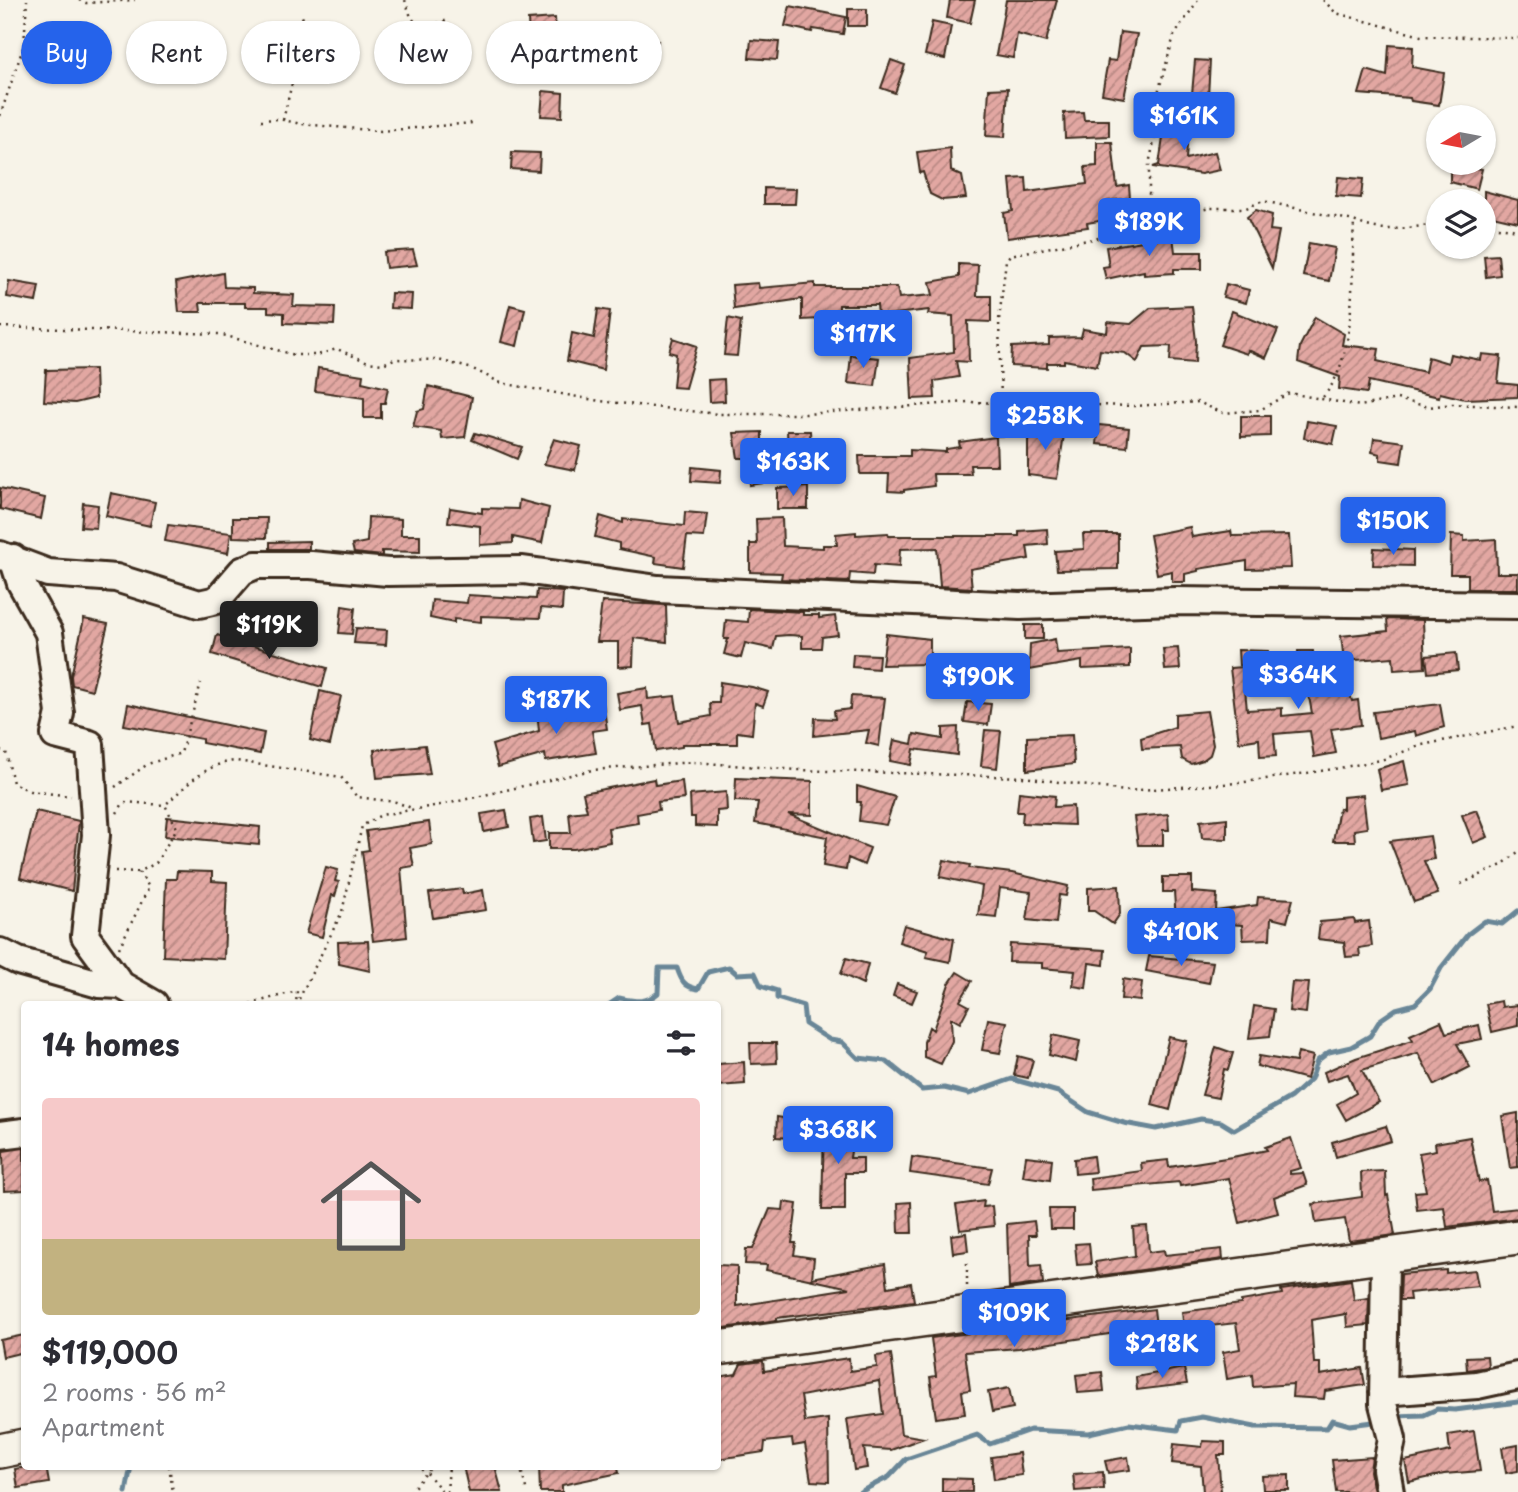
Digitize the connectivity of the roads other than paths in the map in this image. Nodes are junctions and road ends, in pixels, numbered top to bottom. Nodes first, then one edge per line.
1 (7, 556) edge
2 (1518, 605) edge
3 (0, 952) edge
4 (114, 977) junction
5 (150, 1001) edge
6 (21, 1132) edge
7 (0, 1135) edge
8 (1518, 1237) edge
9 (1385, 1256) junction
10 (721, 1348) edge
11 (1518, 1376) edge
12 (1383, 1392) junction
13 (21, 1447) edge
14 (0, 1451) edge
15 (1390, 1492) edge

1 - 2 street
1 - 4 street
3 - 4 street
4 - 5 street
6 - 7 street
8 - 9 main road
9 - 10 main road
9 - 12 street
11 - 12 street
12 - 15 street
13 - 14 main road

